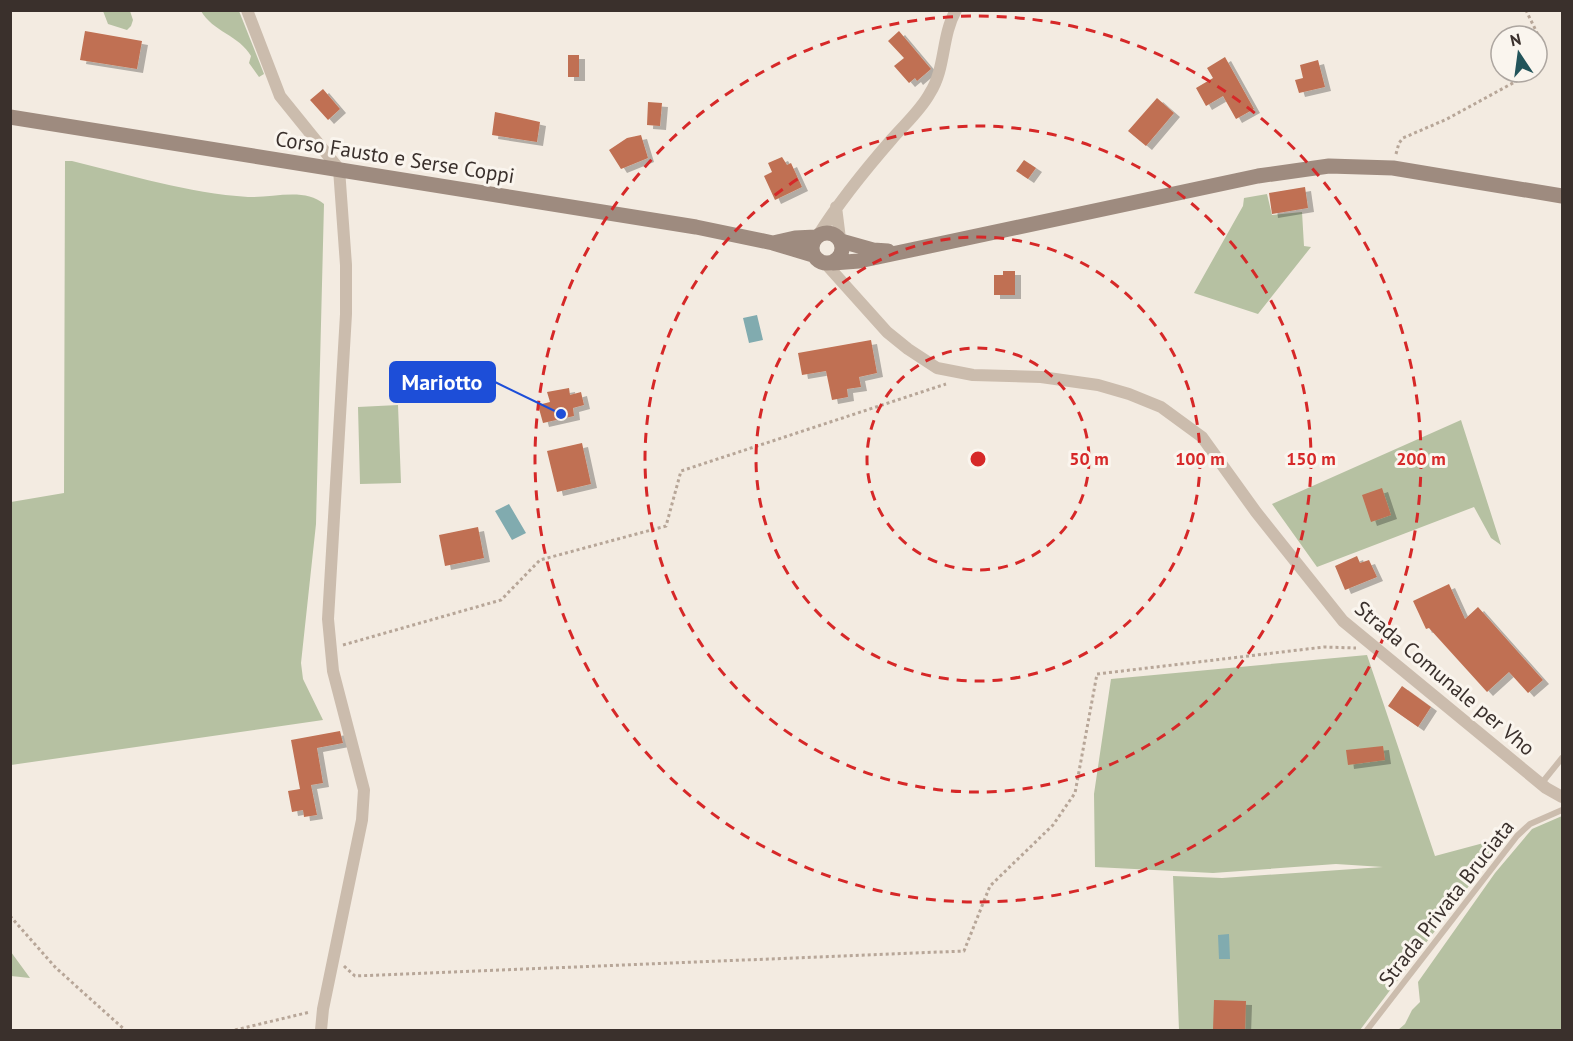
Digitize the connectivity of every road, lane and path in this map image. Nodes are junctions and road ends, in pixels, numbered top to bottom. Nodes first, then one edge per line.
1 (247, 10) edge
2 (956, 10) edge
3 (1526, 10) edge
4 (1532, 24) edge
5 (1511, 84) edge
6 (10, 117) edge
7 (1393, 168) junction
8 (339, 169) junction
9 (1563, 196) edge
10 (836, 207) junction
11 (817, 236) junction
12 (840, 240) junction
13 (773, 243) junction
14 (900, 252) junction
15 (813, 255) junction
16 (829, 263) junction
17 (973, 375) junction
18 (330, 649) junction
19 (1377, 649) junction
20 (1563, 758) edge
21 (1541, 784) junction
22 (1563, 797) edge
23 (1563, 810) edge
24 (10, 916) edge
25 (333, 957) junction
26 (323, 1009) junction
27 (125, 1030) edge
28 (235, 1030) edge
29 (321, 1030) edge
30 (1367, 1030) edge

1 - 8 street
2 - 10 street
3 - 4 path
5 - 7 path
6 - 8 street, Corso Fausto e Serse Coppi
7 - 9 street
7 - 14 street
8 - 13 street, Corso Fausto e Serse Coppi
8 - 18 street
10 - 11 street
10 - 12 street
11 - 12 street
11 - 13 street
11 - 15 street
12 - 14 street
12 - 16 street
13 - 15 street, Corso Fausto e Serse Coppi
14 - 16 street
15 - 16 street
16 - 17 street, Strada Comunale per Vho
17 - 18 path
17 - 19 street, Strada Comunale per Vho
18 - 25 street
19 - 21 street, Strada Comunale per Vho
19 - 25 path
20 - 21 lane
21 - 22 street, Strada Comunale per Vho
23 - 30 lane, Strada Privata Bruciata
24 - 27 path
25 - 26 street
26 - 28 path
26 - 29 street

